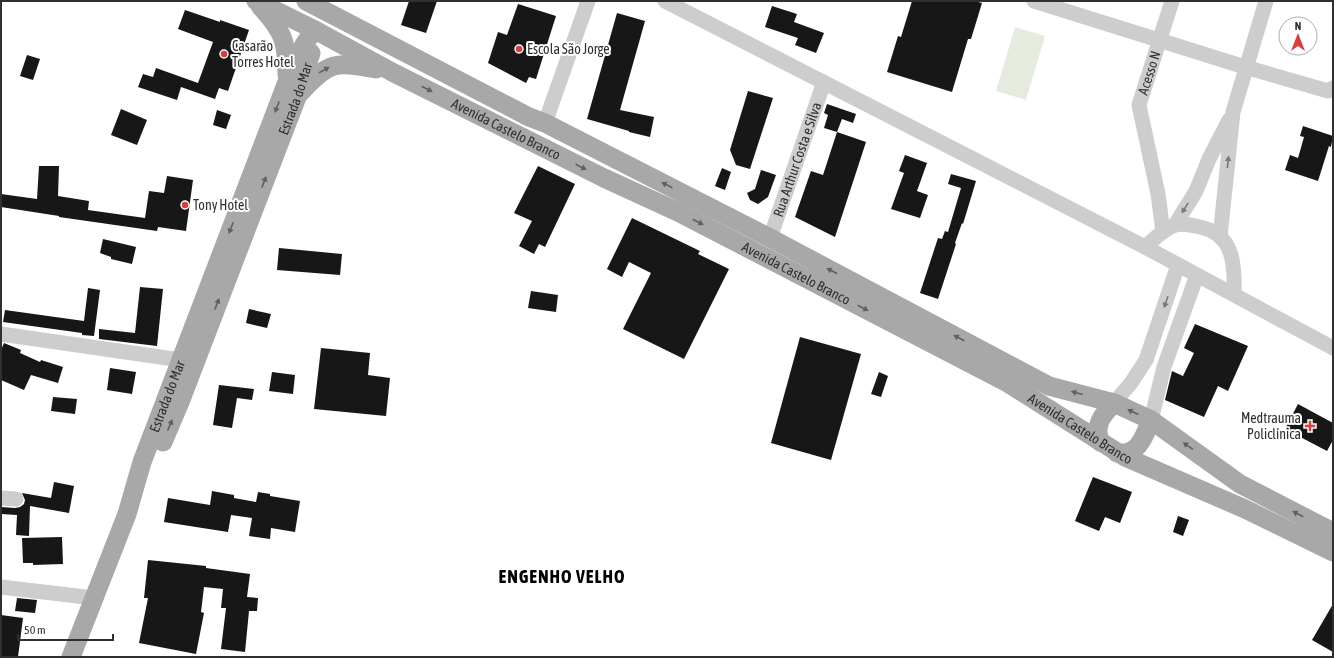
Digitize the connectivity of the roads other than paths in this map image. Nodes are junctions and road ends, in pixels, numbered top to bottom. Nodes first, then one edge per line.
1 (255, 1) edge
2 (285, 1) edge
3 (306, 1) edge
4 (588, 1) edge
5 (664, 1) edge
6 (1034, 1) edge
7 (1172, 1) edge
8 (1266, 1) edge
9 (330, 7) edge
10 (315, 30) junction
11 (1160, 41) junction
12 (1245, 67) junction
13 (392, 72) junction
14 (824, 82) junction
15 (1330, 89) edge
16 (292, 90) junction
17 (1233, 112) junction
18 (537, 120) junction
19 (1169, 229) junction
20 (1220, 237) junction
21 (770, 238) junction
22 (1145, 247) junction
23 (1178, 265) junction
24 (1197, 275) junction
25 (1234, 294) junction
26 (1, 334) edge
27 (1333, 348) edge
28 (181, 360) junction
29 (1146, 360) junction
30 (1164, 367) junction
31 (1114, 403) junction
32 (1151, 420) junction
33 (1100, 442) junction
34 (1117, 453) junction
35 (1, 498) edge
36 (16, 499) dead end
37 (127, 514) junction
38 (1333, 532) edge
39 (1333, 552) edge
40 (1, 587) edge
41 (94, 598) junction
42 (71, 657) edge

1 - 10 main road, Avenida Castelo Branco
1 - 16 main road
2 - 10 main road
3 - 9 main road, Avenida Castelo Branco
4 - 18 street
5 - 14 street
6 - 11 street
7 - 11 street, Acesso N
8 - 12 street
9 - 18 main road, Avenida Castelo Branco
10 - 13 main road, Avenida Castelo Branco
10 - 16 main road, Estrada do Mar
10 - 18 main road
11 - 12 street
11 - 19 street, Acesso N
12 - 15 street
12 - 17 street
16 -> 13 main road
13 -> 33 main road, Avenida Castelo Branco
14 - 21 street, Rua Arthur Costa e Silva
14 - 22 street
16 -> 28 main road, Estrada do Mar
37 -> 16 main road, Estrada do Mar
17 -> 19 street
20 -> 17 street
21 -> 18 main road, Avenida Castelo Branco
19 - 20 street
19 - 22 street
20 - 25 street
31 -> 21 main road, Avenida Castelo Branco
22 - 23 street
23 - 24 street
23 -> 29 street
24 - 25 street
24 - 30 street
25 - 27 street
26 - 28 street
28 - 37 main road, Estrada do Mar
29 - 30 street
29 - 31 street
30 - 32 street
32 -> 31 main road, Avenida Castelo Branco
31 - 33 main road
32 - 34 main road
38 -> 32 main road, Avenida Castelo Branco
33 - 34 main road, Avenida Castelo Branco
34 - 39 main road, Avenida Castelo Branco
35 - 36 street
37 - 41 main road, Estrada do Mar
40 - 41 street
41 - 42 main road, Estrada do Mar

